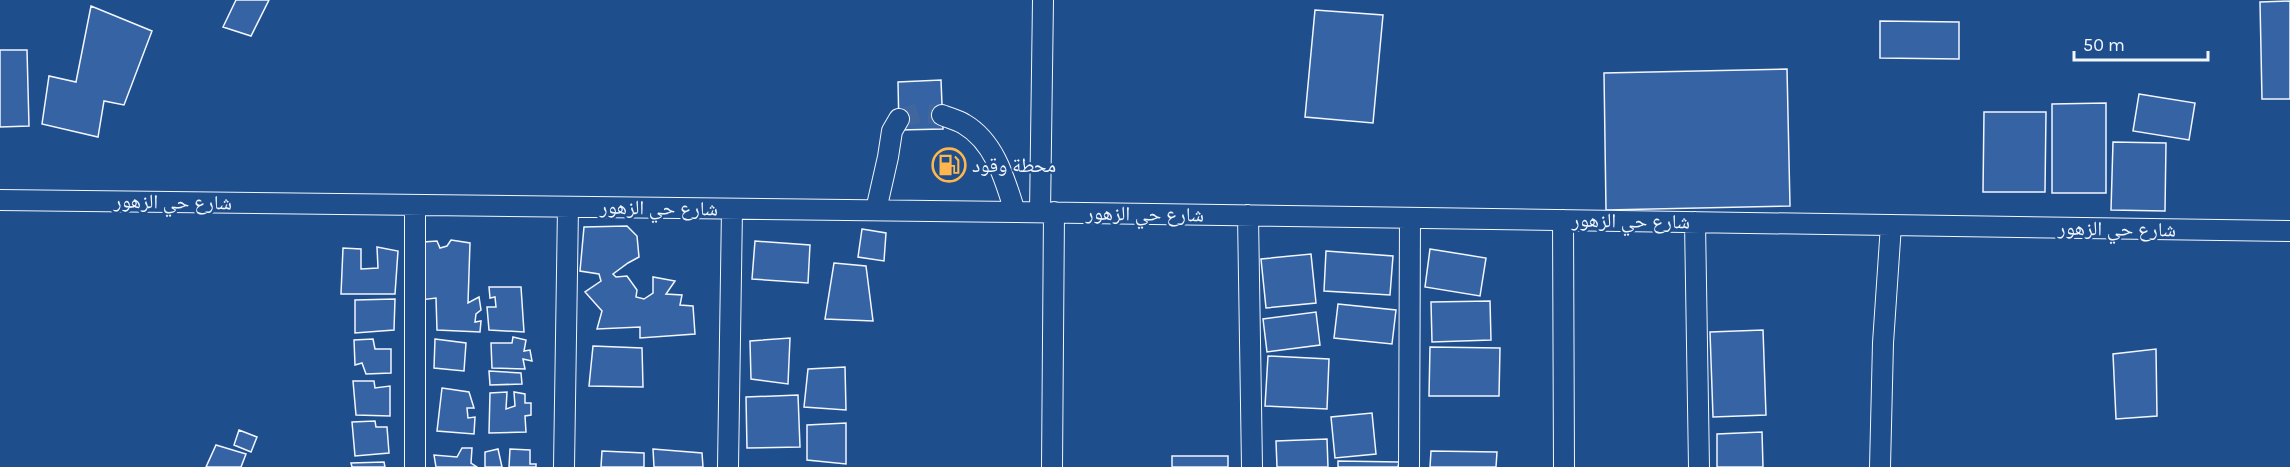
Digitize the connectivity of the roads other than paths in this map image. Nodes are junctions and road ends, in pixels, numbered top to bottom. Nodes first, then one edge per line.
1 (1043, 0) edge
2 (942, 115) tunnel mouth
3 (899, 119) dead end
4 (0, 200) edge
5 (415, 205) junction
6 (568, 207) junction
7 (732, 208) junction
8 (876, 210) junction
9 (1015, 212) junction
10 (1047, 212) junction
11 (1248, 215) junction
12 (1410, 218) junction
13 (1563, 220) junction
14 (1695, 222) junction
15 (1891, 225) junction
16 (2290, 231) edge
17 (415, 466) edge
18 (564, 467) edge
19 (728, 467) edge
20 (1052, 467) edge
21 (1252, 467) edge
22 (1409, 467) edge
23 (1564, 467) edge
24 (1699, 467) edge
25 (1881, 467) edge

1 - 10 street
2 - 9 street
3 - 8 street
4 - 5 street, شارع حي الزهور
5 - 6 street, شارع حي الزهور
5 - 17 street
6 - 7 street, شارع حي الزهور
6 - 18 street
7 - 8 street, شارع حي الزهور
7 - 19 street
8 - 9 street, شارع حي الزهور
9 - 10 street, شارع حي الزهور
10 - 11 street, شارع حي الزهور
10 - 20 street
11 - 12 street, شارع حي الزهور
11 - 21 street
12 - 13 street, شارع حي الزهور
12 - 22 street
13 - 14 street, شارع حي الزهور
13 - 23 street
14 - 15 street, شارع حي الزهور
14 - 24 street
15 - 16 street, شارع حي الزهور
15 - 25 street

